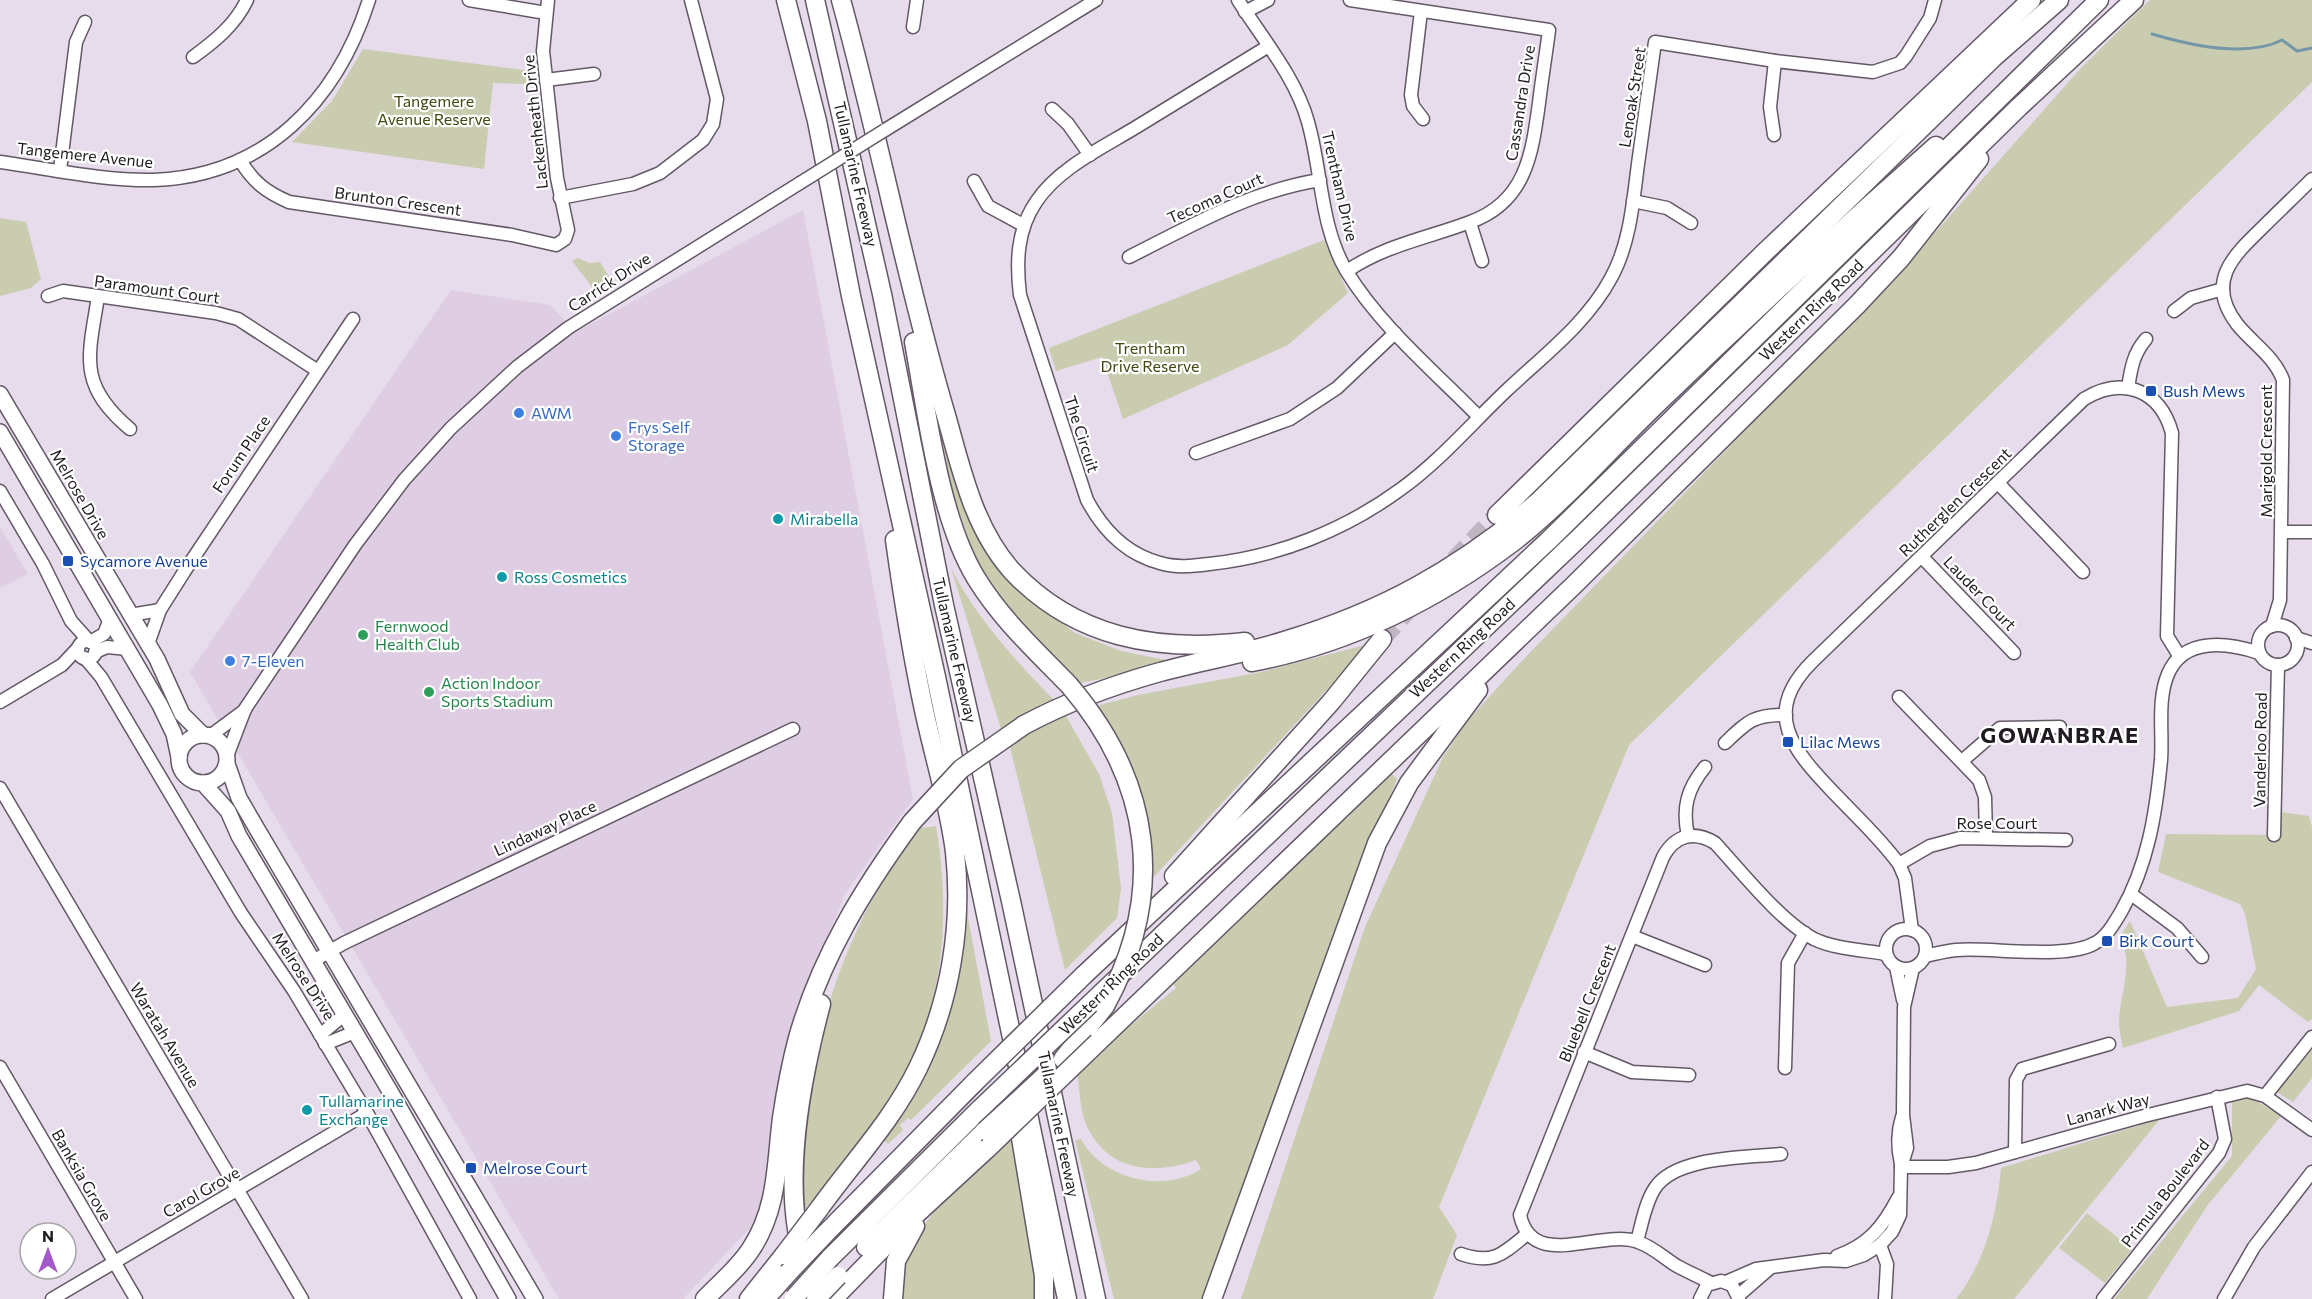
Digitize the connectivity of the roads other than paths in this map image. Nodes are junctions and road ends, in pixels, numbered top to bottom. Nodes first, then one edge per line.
1 (247, 0) edge
2 (369, 0) edge
3 (469, 0) edge
4 (692, 0) edge
5 (786, 0) edge
6 (815, 0) edge
7 (841, 0) edge
8 (917, 0) edge
9 (1071, 0) edge
10 (1096, 0) edge
11 (1238, 0) edge
12 (1268, 0) edge
13 (1350, 0) edge
14 (1935, 0) edge
15 (2031, 0) edge
16 (2046, 0) edge
17 (2059, 0) edge
18 (2099, 0) edge
19 (2134, 0) edge
20 (547, 6) edge
21 (1421, 11) junction
22 (1078, 12) junction
23 (1245, 12) junction
24 (85, 22) dead end
25 (913, 27) dead end
26 (1267, 47) junction
27 (194, 57) dead end
28 (1994, 57) junction
29 (1775, 61) junction
30 (594, 74) dead end
31 (2020, 76) junction
32 (546, 80) junction
33 (2019, 107) junction
34 (1052, 109) dead end
35 (1423, 119) dead end
36 (1774, 135) dead end
37 (1090, 155) junction
38 (240, 160) junction
39 (0, 162) edge
40 (60, 170) junction
41 (883, 176) junction
42 (2312, 178) edge
43 (1320, 180) junction
44 (974, 182) dead end
45 (560, 198) junction
46 (1633, 201) junction
47 (1470, 223) junction
48 (1691, 223) dead end
49 (1023, 225) junction
50 (565, 239) joint
51 (1129, 257) dead end
52 (1482, 261) dead end
53 (1347, 271) junction
54 (2223, 289) junction
55 (48, 296) dead end
56 (851, 296) junction
57 (98, 297) junction
58 (2174, 311) dead end
59 (353, 319) dead end
60 (1395, 333) junction
61 (2146, 339) dead end
62 (318, 371) junction
63 (2128, 388) junction
64 (0, 394) edge
65 (1479, 417) junction
66 (130, 429) dead end
67 (0, 432) edge
68 (1196, 453) dead end
69 (1998, 483) junction
70 (0, 491) edge
71 (70, 512) junction
72 (1497, 515) tunnel mouth
73 (54, 523) junction
74 (2282, 532) junction
75 (2312, 532) edge
76 (1922, 557) junction
77 (2083, 572) dead end
78 (2280, 600) junction
79 (160, 610) junction
80 (130, 615) junction
81 (110, 619) junction
82 (1535, 622) junction
83 (2272, 626) junction
84 (1321, 628) junction
85 (2287, 628) junction
86 (2260, 636) junction
87 (2296, 638) junction
88 (1382, 639) tunnel mouth
89 (148, 644) junction
90 (2235, 645) junction
91 (2312, 645) edge
92 (128, 649) junction
93 (87, 650) junction
94 (2297, 651) junction
95 (2014, 653) dead end
96 (2259, 653) junction
97 (2180, 657) junction
98 (2278, 665) junction
99 (1111, 688) junction
100 (1899, 697) dead end
101 (0, 702) edge
102 (246, 709) junction
103 (1786, 715) junction
104 (2060, 727) dead end
105 (793, 729) dead end
106 (206, 736) junction
107 (1725, 743) dead end
108 (179, 757) junction
109 (227, 760) junction
110 (1962, 761) junction
111 (1705, 767) dead end
112 (203, 783) junction
113 (0, 788) edge
114 (964, 820) junction
115 (2274, 835) dead end
116 (1688, 836) junction
117 (1986, 838) junction
118 (2066, 840) dead end
119 (887, 858) junction
120 (1899, 864) junction
121 (2131, 894) junction
122 (1906, 930) junction
123 (1805, 933) junction
124 (1632, 936) junction
125 (1887, 941) junction
126 (1924, 941) junction
127 (1850, 947) junction
128 (1956, 950) junction
129 (330, 951) junction
130 (1886, 954) junction
131 (1925, 956) junction
132 (2202, 957) dead end
133 (313, 961) junction
134 (1705, 965) dead end
135 (1896, 966) junction
136 (1913, 968) junction
137 (1084, 975) junction
138 (1904, 1007) junction
139 (345, 1015) junction
140 (355, 1032) junction
141 (2312, 1037) edge
142 (323, 1039) junction
143 (2109, 1044) dead end
144 (1584, 1052) junction
145 (0, 1067) edge
146 (1785, 1068) dead end
147 (1689, 1075) dead end
148 (2265, 1096) junction
149 (2217, 1097) junction
150 (367, 1113) junction
151 (2312, 1130) edge
152 (987, 1140) junction
153 (2015, 1152) junction
154 (1781, 1154) dead end
155 (457, 1167) junction
156 (1901, 1167) junction
157 (2312, 1172) edge
158 (439, 1178) junction
159 (238, 1190) junction
160 (1900, 1194) junction
161 (1527, 1234) junction
162 (1637, 1241) junction
163 (1880, 1245) junction
164 (1461, 1254) dead end
165 (1824, 1260) junction
166 (114, 1262) junction
167 (1676, 1266) junction
168 (1771, 1268) junction
169 (1726, 1282) junction
170 (1711, 1283) junction
171 (838, 1288) edge
172 (1701, 1296) edge
173 (1739, 1297) edge
174 (794, 1298) edge
175 (52, 1299) edge
176 (136, 1299) edge
177 (302, 1299) edge
178 (470, 1299) edge
179 (508, 1299) edge
180 (535, 1299) edge
181 (705, 1299) edge
182 (749, 1299) edge
183 (765, 1299) edge
184 (816, 1299) edge
185 (821, 1299) edge
186 (893, 1299) edge
187 (1044, 1299) edge
188 (1067, 1299) edge
189 (1096, 1299) edge
190 (1212, 1299) edge
191 (1885, 1299) edge
192 (2103, 1299) edge
193 (2224, 1299) edge

1 - 27 street
2 - 38 street, Tangemere Avenue
3 - 20 street
4 - 45 street
5 - 56 highway, Tullamarine Freeway
6 - 189 highway, Tullamarine Freeway
7 - 41 highway
8 - 25 street
9 - 22 street
10 - 22 street, Carrick Drive
11 - 23 street, Trentham Drive
12 - 23 street
13 - 21 street, Cassandra Drive
14 - 29 street, Lenoak Street
15 - 72 highway
16 - 28 highway
17 - 28 highway
18 - 31 highway, Western Ring Road
19 - 33 highway, Western Ring Road
20 - 32 street, Lackenheath Drive
21 - 35 street
21 - 47 street, Cassandra Drive
22 - 102 street, Carrick Drive, bridge
23 - 26 street, Trentham Drive
24 - 40 street
26 - 37 street, The Circuit
26 - 43 street, Trentham Drive
28 - 84 highway
29 - 36 street
29 - 46 street, Lenoak Street
30 - 32 street
31 - 99 highway
31 - 137 highway, Western Ring Road
32 - 45 street, Lackenheath Drive
33 - 82 highway
33 - 174 highway, Western Ring Road, bridge
34 - 37 street
37 - 49 street, The Circuit
38 - 40 street, Tangemere Avenue
38 - 50 street, Brunton Crescent
39 - 40 street, Tangemere Avenue
41 - 84 highway
41 - 152 highway, bridge
42 - 54 street
43 - 51 street, Tecoma Court
43 - 53 street, Trentham Drive
44 - 49 street
45 - 50 street, Lackenheath Drive
46 - 48 street
46 - 65 street, Lenoak Street
47 - 52 street
47 - 53 street, Cassandra Drive
49 - 65 street, The Circuit
53 - 60 street, Trentham Drive
54 - 58 street
54 - 74 street, Marigold Crescent
55 - 57 street, Paramount Court
56 - 114 highway, Tullamarine Freeway
56 - 182 highway, bridge
57 - 62 street, Paramount Court
57 - 66 street
59 - 62 street, Forum Place
60 - 65 street, Trentham Drive
60 - 68 street
61 - 63 street
62 - 79 street, Forum Place
63 - 69 street, Rutherglen Crescent
63 - 97 street
64 - 71 main road, Melrose Drive
67 - 73 main road
69 - 76 street, Rutherglen Crescent
69 - 77 street
70 - 93 street, Melrose Drive
71 - 73 main road
71 - 80 main road, Melrose Drive
73 - 81 main road
74 - 75 street
74 - 78 street, Marigold Crescent
76 - 95 street, Lauder Court
76 - 103 street, Rutherglen Crescent
78 - 83 street, Marigold Crescent
78 - 85 street, Marigold Crescent
79 - 80 street
79 - 89 street, Forum Place
80 - 89 main road, Melrose Drive
81 - 92 main road
81 - 93 street
82 - 152 highway, bridge
82 - 190 highway
83 - 85 street
83 - 86 street
84 - 99 highway
85 - 87 street
86 - 90 street
86 - 96 street
87 - 91 street
87 - 94 street
88 - 137 highway
89 - 106 main road, Melrose Drive
90 - 96 street
90 - 97 street
91 - 94 street
92 - 93 street
92 - 108 main road
93 - 101 street
93 - 142 street, Melrose Drive
94 - 98 street
96 - 98 street
97 - 121 street
98 - 115 street, Vanderloo Road
99 - 119 highway, bridge
100 - 110 street
102 - 106 street, Carrick Drive
102 - 109 street, Carrick Drive
103 - 107 street
103 - 120 street, Rutherglen Crescent
104 - 110 street
105 - 129 street, Lindaway Place
106 - 108 main road
106 - 109 main road
108 - 112 main road
109 - 112 main road
109 - 129 main road, Melrose Drive
110 - 117 street
111 - 116 street
112 - 133 main road, Melrose Drive
113 - 159 street, Waratah Avenue
114 - 187 highway
114 - 188 highway, Tullamarine Freeway
116 - 123 street
116 - 124 street, Bluebell Crescent
117 - 118 street, Rose Court
117 - 120 street, Rose Court
119 - 181 highway
119 - 185 highway
120 - 122 street, Rutherglen Crescent
121 - 128 street
121 - 132 street
122 - 125 street
122 - 126 street
123 - 127 street
123 - 146 street
124 - 134 street
124 - 144 street, Bluebell Crescent
125 - 127 street
125 - 130 street
126 - 128 street
126 - 131 street
127 - 130 street
128 - 131 street
129 - 133 street, Lindaway Place
129 - 155 main road, Melrose Drive
130 - 135 street
131 - 136 street
133 - 139 main road, Melrose Drive
135 - 136 street
135 - 138 street
136 - 138 street
137 - 183 highway, Western Ring Road, bridge
138 - 156 street
139 - 140 main road, Melrose Drive
139 - 142 street
140 - 142 street
140 - 158 main road, Melrose Drive
141 - 148 street
142 - 150 street, Melrose Drive
143 - 153 street
144 - 147 street
144 - 161 street, Bluebell Crescent
145 - 166 street, Banksia Grove
148 - 149 street, Lanark Way
148 - 151 street
149 - 153 street, Lanark Way
149 - 192 street, Primula Boulevard
150 - 159 street, Carol Grove
150 - 178 street, Melrose Drive
152 - 171 highway
152 - 186 highway
153 - 156 street, Lanark Way
154 - 162 street
155 - 158 main road
155 - 180 main road, Melrose Drive
156 - 160 street
157 - 193 street
158 - 179 main road, Melrose Drive
159 - 166 street, Carol Grove
159 - 177 street, Waratah Avenue
160 - 163 street
160 - 165 street
161 - 162 street
161 - 164 street
162 - 167 street
163 - 165 street
163 - 191 street
165 - 168 street
166 - 175 street, Carol Grove
166 - 176 street, Banksia Grove
167 - 170 street
167 - 172 street
168 - 169 street
168 - 173 street
169 - 170 street
169 - 173 street
170 - 172 street
171 - 184 highway, bridge

